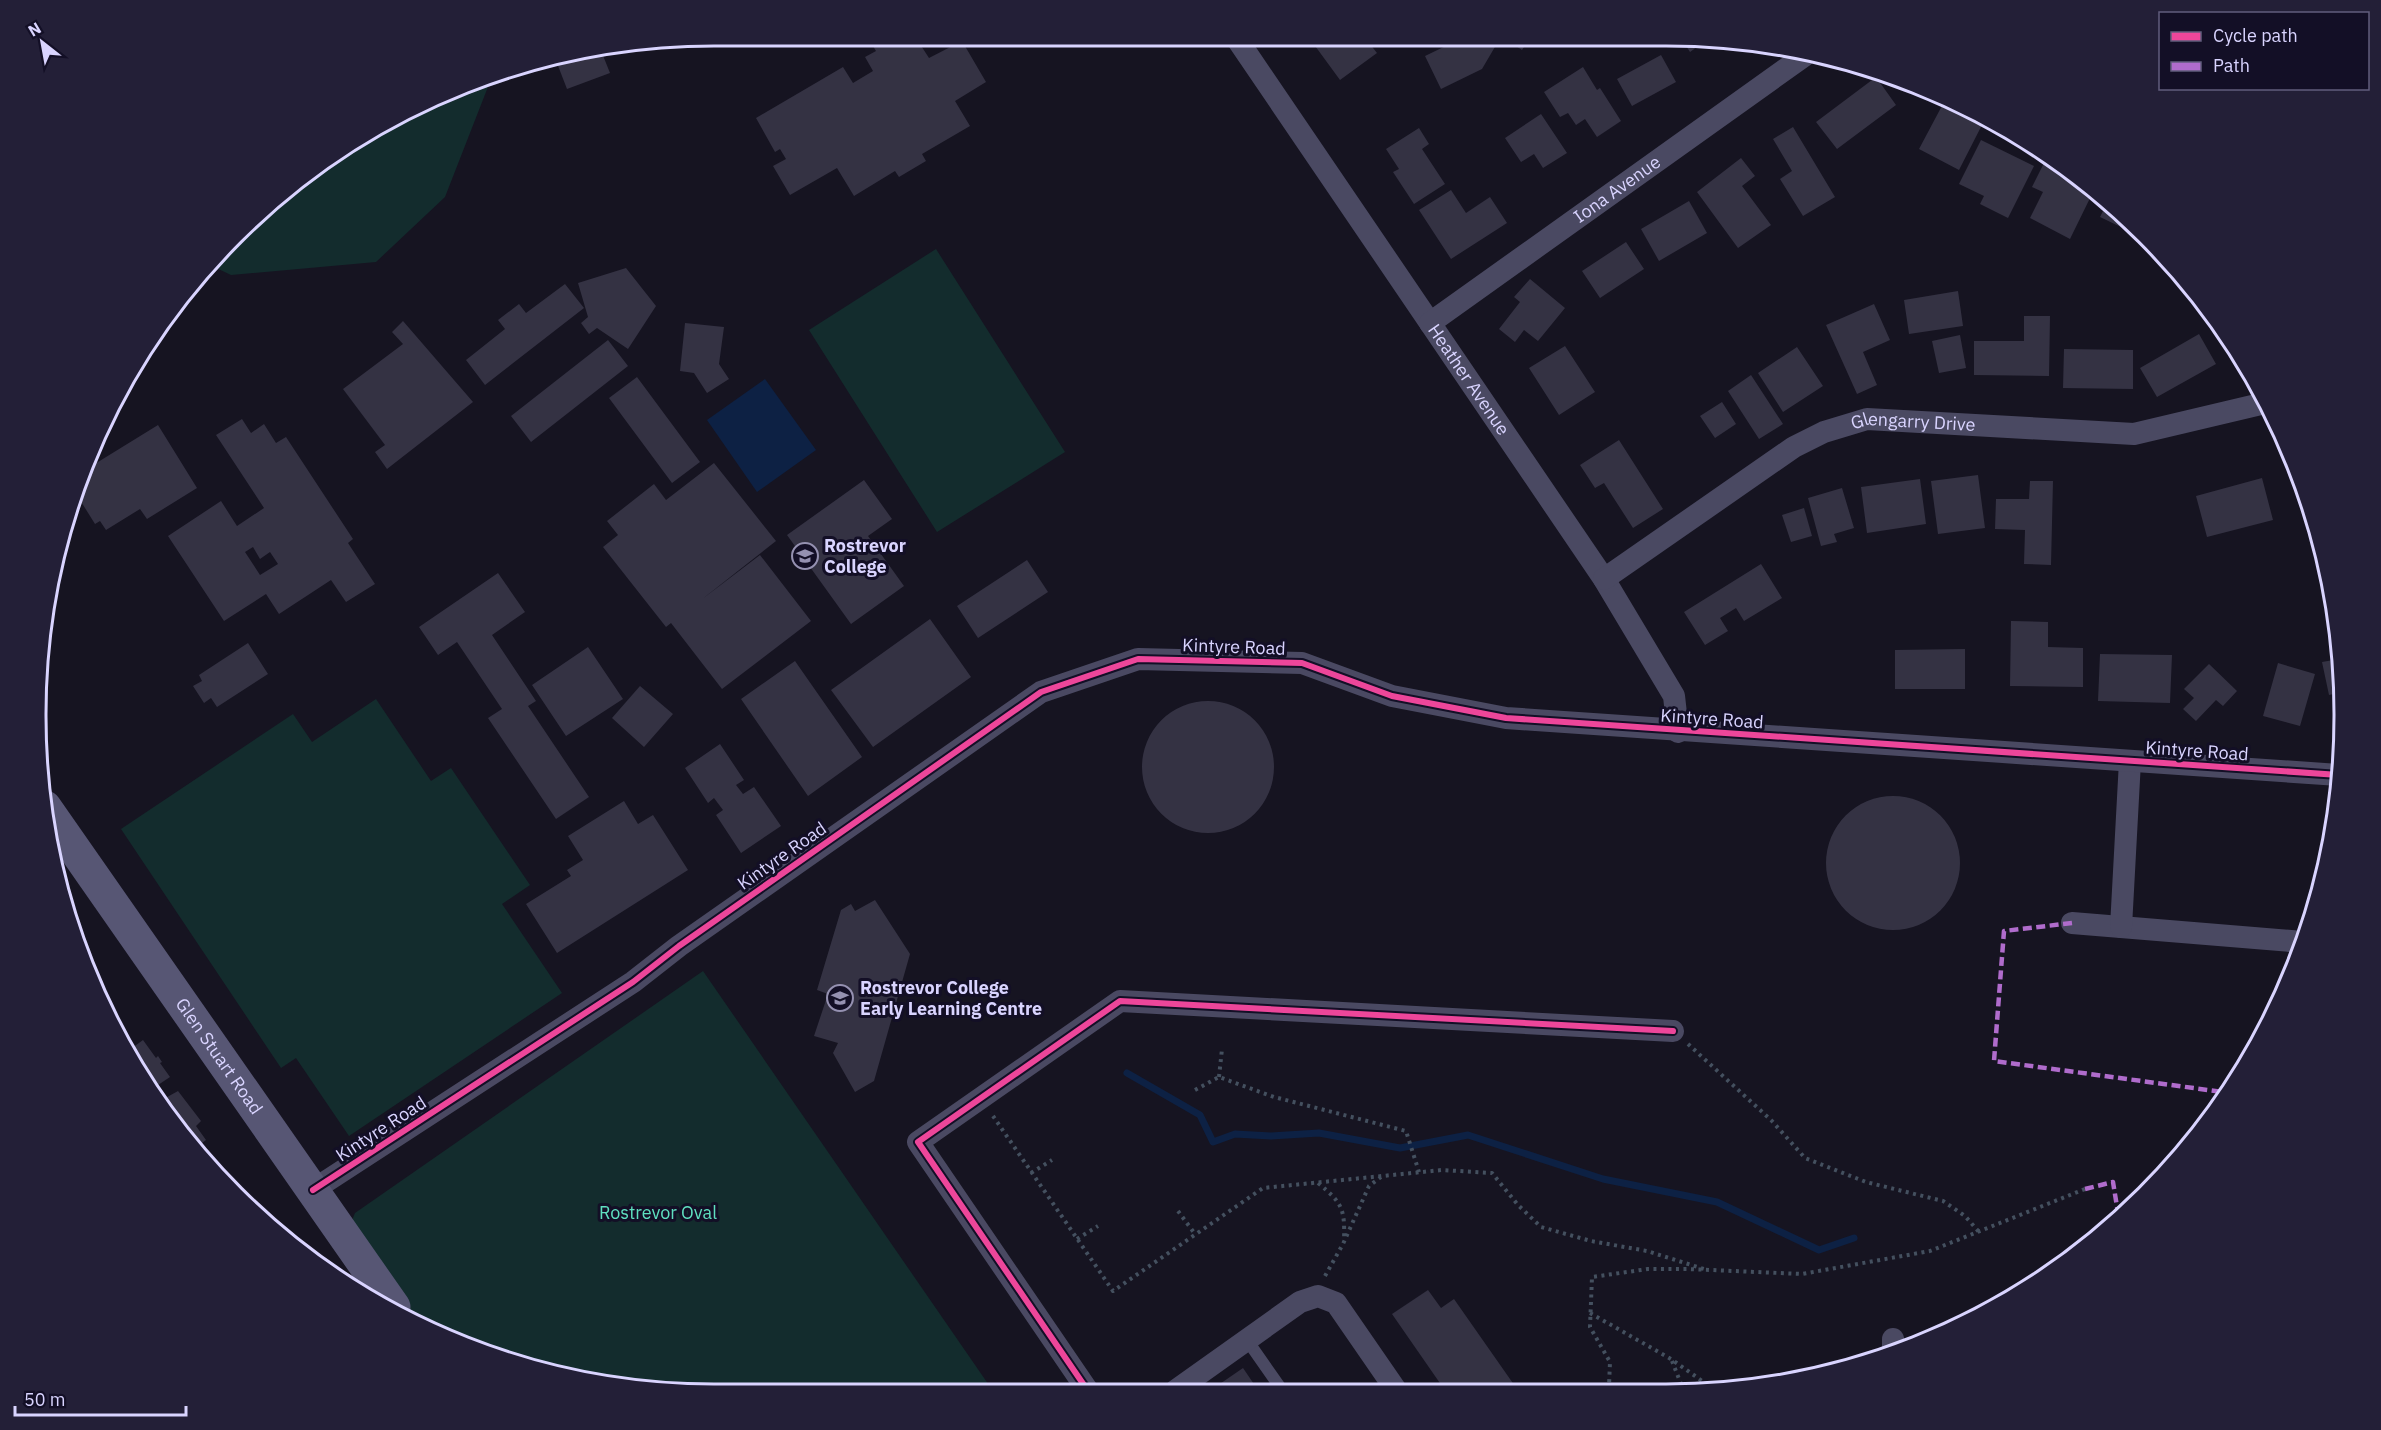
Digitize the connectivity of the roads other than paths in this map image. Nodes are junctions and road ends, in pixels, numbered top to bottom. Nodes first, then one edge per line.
1 (1242, 46) edge
2 (1799, 60) edge
3 (1430, 323) junction
4 (2258, 405) edge
5 (1604, 579) junction
6 (1678, 732) junction
7 (2130, 761) junction
8 (2332, 775) edge
9 (55, 821) edge
10 (2072, 923) dead end
11 (2121, 927) junction
12 (2295, 941) edge
13 (1673, 1031) road end
14 (314, 1190) junction
15 (388, 1298) edge
16 (1248, 1340) junction
17 (1083, 1384) edge
18 (1184, 1384) edge
19 (1278, 1384) edge
20 (1392, 1384) edge

1 - 3 street, Heather Avenue
2 - 3 street, Iona Avenue
3 - 5 street, Heather Avenue
4 - 5 street, Glengarry Drive
5 - 6 street, Heather Avenue
6 - 7 street, Kintyre Road
6 - 14 street, Kintyre Road
7 - 8 street, Kintyre Road
7 - 11 street
9 - 14 street, Glen Stuart Road
10 - 11 street
11 - 12 street
13 - 17 street
14 - 15 street, Glen Stuart Road
16 - 18 street
16 - 19 lane
16 - 20 street

